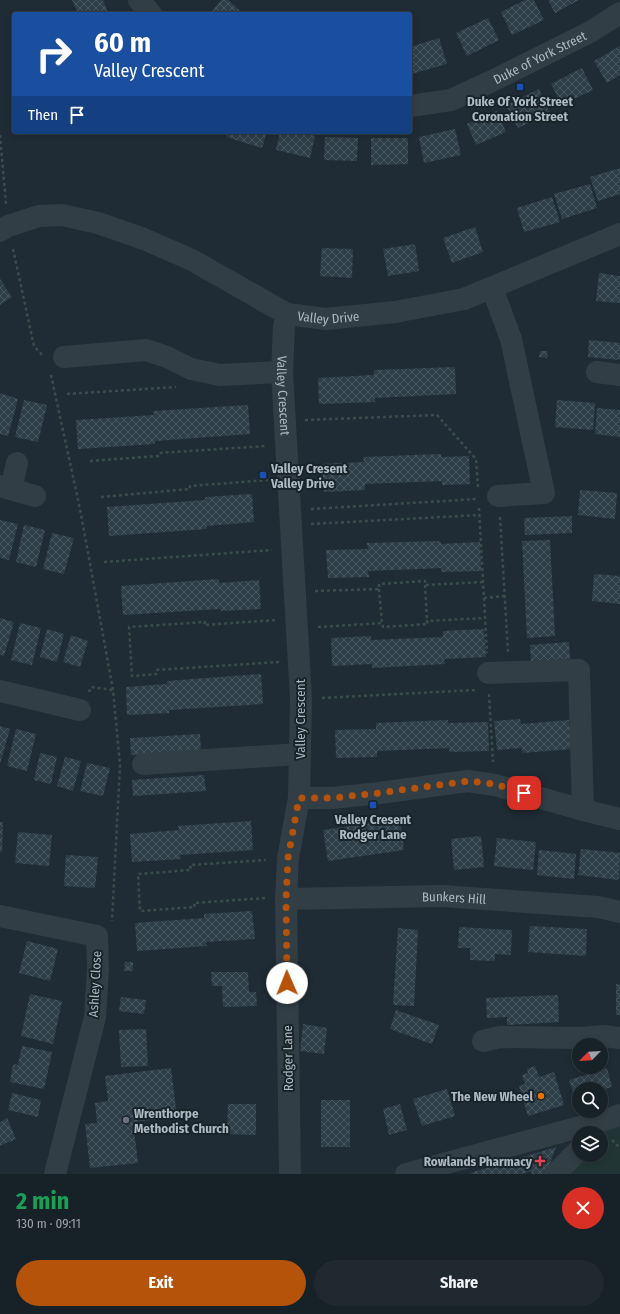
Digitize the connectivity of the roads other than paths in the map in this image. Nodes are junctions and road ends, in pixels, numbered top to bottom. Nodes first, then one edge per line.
1 (139, 0) edge
2 (149, 12) edge
3 (620, 13) edge
4 (412, 106) edge
5 (4, 228) edge
6 (620, 234) edge
7 (492, 288) junction
8 (287, 314) junction
9 (53, 362) road end
10 (282, 372) junction
11 (597, 372) dead end
12 (620, 375) edge
13 (17, 464) dead end
14 (5, 487) edge
15 (485, 495) road end
16 (35, 496) dead end
17 (496, 678) road end
18 (0, 691) edge
19 (80, 710) dead end
20 (300, 754) junction
21 (143, 764) dead end
22 (299, 798) junction
23 (583, 810) junction
24 (620, 819) edge
25 (287, 898) junction
26 (620, 912) edge
27 (0, 916) edge
28 (620, 1038) edge
29 (483, 1041) dead end
30 (620, 1115) edge
31 (599, 1126) edge
32 (572, 1134) edge
33 (572, 1157) edge
34 (56, 1174) edge
35 (290, 1174) edge
36 (406, 1174) edge
37 (556, 1174) edge

1 - 2 street
3 - 4 street, Duke of York Street
5 - 8 street, Valley Drive
6 - 7 street, Valley Drive
7 - 8 street, Valley Drive
7 - 15 street
8 - 10 street, Valley Crescent
9 - 10 street
10 - 20 street, Valley Crescent
11 - 12 street
13 - 14 street
14 - 16 street
17 - 23 street
18 - 19 street
20 - 21 street
20 - 22 street, Valley Crescent
22 - 23 street
22 - 25 street, Rodger Lane
23 - 24 street
25 - 26 street, Bunkers Hill
25 - 35 street, Rodger Lane
27 - 34 street, Ashley Close
28 - 29 street
30 - 31 street
32 - 36 street
33 - 37 street

